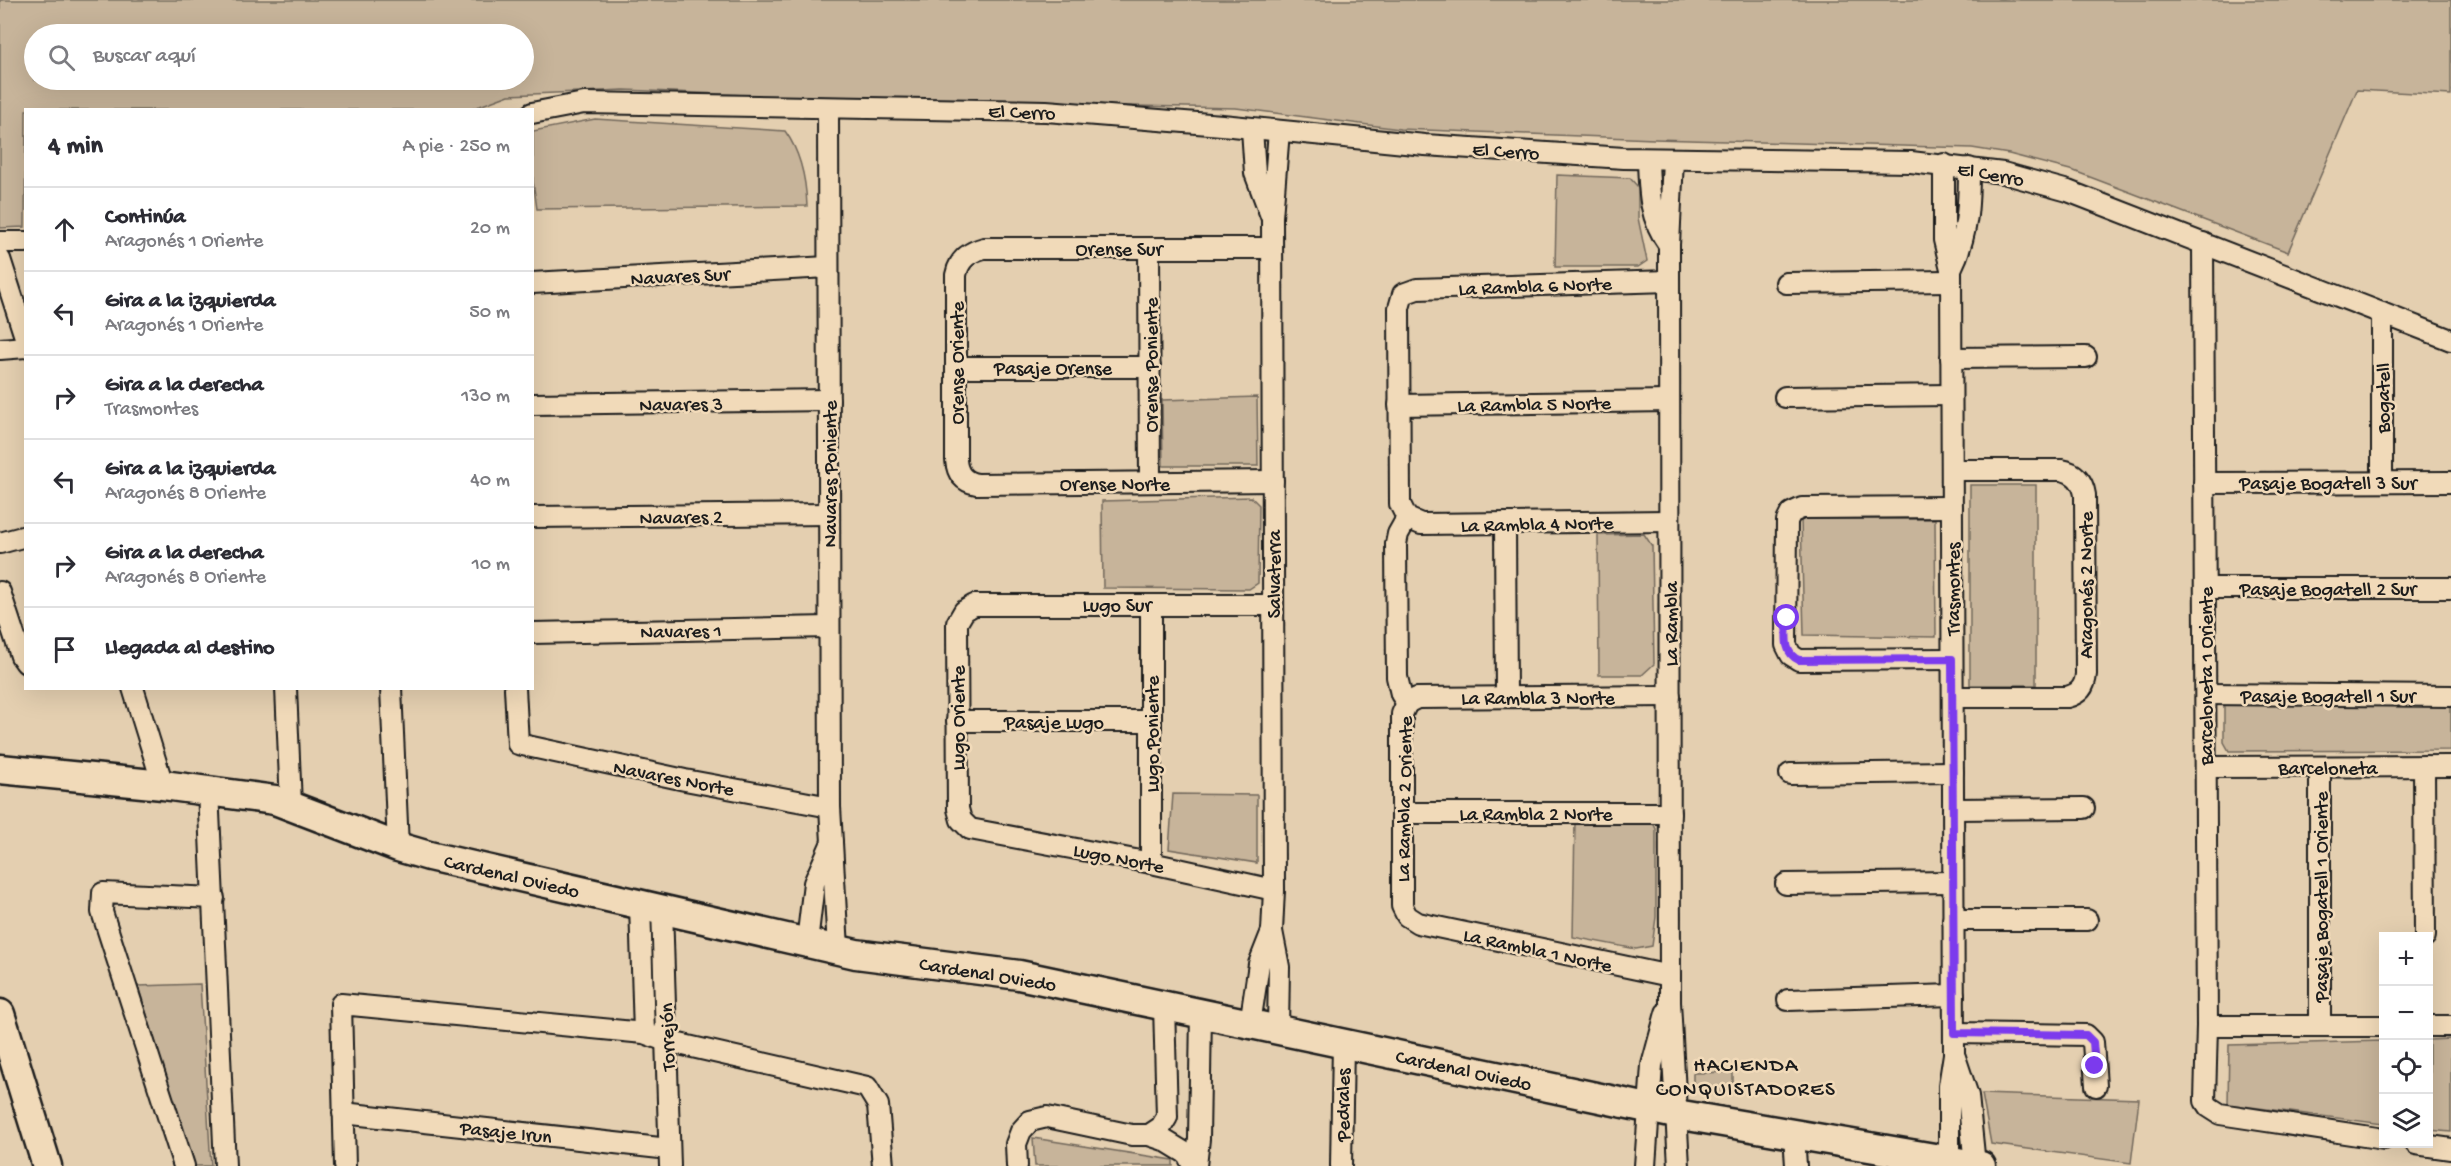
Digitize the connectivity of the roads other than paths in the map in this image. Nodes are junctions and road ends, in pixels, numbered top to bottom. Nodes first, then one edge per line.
1 (828, 108) junction
2 (534, 113) edge
3 (1252, 129) junction
4 (1280, 131) junction
5 (1648, 159) junction
6 (1673, 159) junction
7 (1944, 164) junction
8 (1969, 168) junction
9 (1272, 217) junction
10 (0, 242) edge
11 (24, 242) edge
12 (2203, 243) junction
13 (1669, 245) junction
14 (1149, 248) junction
15 (1272, 248) junction
16 (968, 254) joint
17 (0, 258) edge
18 (828, 267) junction
19 (1951, 275) junction
20 (1669, 281) junction
21 (534, 283) edge
22 (1786, 284) dead end
23 (2382, 313) junction
24 (24, 334) edge
25 (2451, 340) edge
26 (24, 347) edge
27 (0, 349) edge
28 (2086, 357) dead end
29 (1951, 358) junction
30 (956, 367) junction
31 (1150, 367) junction
32 (1951, 395) junction
33 (1785, 397) dead end
34 (828, 400) junction
35 (1669, 401) junction
36 (534, 404) edge
37 (1399, 405) junction
38 (1952, 470) junction
39 (960, 476) joint
40 (1273, 481) junction
41 (1150, 482) junction
42 (2382, 482) junction
43 (2451, 482) edge
44 (2204, 483) junction
45 (1952, 507) junction
46 (829, 514) junction
47 (534, 517) edge
48 (1407, 518) junction
49 (1669, 521) junction
50 (1505, 523) junction
51 (24, 537) edge
52 (0, 543) edge
53 (2205, 588) junction
54 (2451, 588) edge
55 (0, 592) edge
56 (1151, 605) junction
57 (1273, 605) junction
58 (964, 611) joint
59 (829, 627) junction
60 (534, 633) edge
61 (1952, 659) junction
62 (24, 660) edge
63 (134, 690) edge
64 (286, 690) edge
65 (392, 690) edge
66 (516, 690) edge
67 (2205, 694) junction
68 (1670, 696) junction
69 (2451, 696) edge
70 (1953, 697) junction
71 (1506, 698) junction
72 (1407, 703) junction
73 (957, 720) junction
74 (1151, 721) junction
75 (2424, 766) junction
76 (2451, 766) edge
77 (2206, 767) junction
78 (2320, 767) junction
79 (0, 769) edge
80 (1953, 772) junction
81 (1790, 774) dead end
82 (163, 785) junction
83 (208, 790) junction
84 (291, 806) junction
85 (830, 807) junction
86 (2084, 808) dead end
87 (1953, 809) junction
88 (1402, 813) junction
89 (1670, 813) junction
90 (965, 825) joint
91 (833, 840) junction
92 (398, 847) junction
93 (1151, 863) junction
94 (1953, 882) junction
95 (1786, 884) dead end
96 (1274, 890) junction
97 (214, 898) junction
98 (651, 906) junction
99 (1407, 916) joint
100 (1953, 920) junction
101 (2086, 920) dead end
102 (1272, 931) junction
103 (2425, 932) edge
104 (807, 942) junction
105 (838, 949) junction
106 (1670, 976) junction
107 (1954, 995) junction
108 (1788, 1000) dead end
109 (1670, 1002) junction
110 (1164, 1005) junction
111 (1201, 1013) junction
112 (0, 1014) edge
113 (1250, 1023) junction
114 (2207, 1026) junction
115 (2320, 1026) junction
116 (2379, 1026) edge
117 (2433, 1026) edge
118 (2451, 1026) edge
119 (1278, 1030) junction
120 (644, 1033) junction
121 (1954, 1033) junction
122 (666, 1041) junction
123 (1343, 1043) junction
124 (1954, 1054) junction
125 (2096, 1086) dead end
126 (1663, 1111) junction
127 (343, 1113) junction
128 (1794, 1134) junction
129 (1149, 1135) junction
130 (2379, 1138) edge
131 (2433, 1146) edge
132 (2451, 1149) edge
133 (669, 1158) edge
134 (1968, 1164) edge
135 (47, 1166) edge
136 (184, 1166) edge
137 (225, 1166) edge
138 (345, 1166) edge
139 (883, 1166) edge
140 (1017, 1166) edge
141 (1194, 1166) edge
142 (1341, 1166) edge
143 (1645, 1166) edge
144 (1679, 1166) edge
145 (1796, 1166) edge

1 - 2 street, El Cerro
1 - 3 street, El Cerro
1 - 18 street, Navares Poniente
3 - 4 street, El Cerro
3 - 9 street, Salvaterra
4 - 5 street, El Cerro
4 - 9 street, Salvaterra
5 - 6 street, El Cerro
5 - 13 street, La Rambla
6 - 7 street, El Cerro
6 - 13 street, La Rambla
7 - 8 street, El Cerro
7 - 19 street, Trasmontes
8 - 12 street, El Cerro
8 - 19 street, Trasmontes
9 - 15 street, Salvaterra
10 - 11 street
12 - 23 street, El Cerro
12 - 44 street, Barceloneta 1 Oriente
13 - 20 street, La Rambla
14 - 15 street, Orense Sur
14 - 16 street, Orense Sur
14 - 31 street, Orense Poniente
15 - 40 street, Salvaterra
16 - 30 street, Orense Oriente
17 - 24 street
18 - 21 street, Navares Sur
18 - 34 street, Navares Poniente
19 - 22 street
19 - 29 street, Trasmontes
20 - 35 street, La Rambla
20 - 37 street, La Rambla 6 Norte
23 - 25 street, El Cerro
23 - 42 street, Bogatell
26 - 27 street
28 - 29 street
29 - 32 street, Trasmontes
30 - 31 street, Pasaje Orense
30 - 39 street, Orense Oriente
31 - 41 street, Orense Poniente
32 - 33 street
32 - 38 street, Trasmontes
34 - 36 street, Navares 3
34 - 46 street, Navares Poniente
35 - 37 street, La Rambla 5 Norte
35 - 49 street, La Rambla
37 - 48 street
38 - 45 street, Trasmontes
38 - 70 street, Aragonés 2 Norte
39 - 41 street, Orense Norte
40 - 41 street, Orense Norte
40 - 57 street, Salvaterra
42 - 43 street, Pasaje Bogatell 3 Sur
42 - 44 street, Pasaje Bogatell 3 Sur
44 - 53 street, Barceloneta 1 Oriente
45 - 61 street, Trasmontes
45 - 61 street
46 - 47 street, Navares 2
46 - 59 street, Navares Poniente
48 - 50 street, La Rambla 4 Norte
48 - 72 street, La Rambla 2 Oriente
49 - 50 street, La Rambla 4 Norte
49 - 68 street, La Rambla
50 - 71 street
51 - 52 street
53 - 54 street, Pasaje Bogatell 2 Sur
53 - 67 street, Barceloneta 1 Oriente
55 - 62 street
56 - 57 street, Lugo Sur
56 - 58 street, Lugo Sur
56 - 74 street, Lugo Poniente
57 - 96 street, Salvaterra
58 - 73 street, Lugo Oriente
59 - 60 street, Navares 1
59 - 85 street, Navares Poniente
61 - 70 street, Trasmontes
63 - 82 street
64 - 84 street
65 - 92 street
66 - 85 street, Navares Norte
67 - 69 street, Pasaje Bogatell 1 Sur
67 - 77 street, Barceloneta 1 Oriente
68 - 71 street, La Rambla 3 Norte
68 - 89 street, La Rambla
70 - 80 street, Trasmontes
71 - 72 street, La Rambla 3 Norte
72 - 88 street, La Rambla 2 Oriente
73 - 74 street, Pasaje Lugo
73 - 90 street, Lugo Oriente
74 - 93 street, Lugo Poniente
75 - 76 street, Barceloneta
75 - 78 street, Barceloneta
75 - 103 street
77 - 78 street, Barceloneta
77 - 114 street, Barceloneta 1 Oriente
78 - 115 street, Pasaje Bogatell 1 Oriente
79 - 82 street, Cardenal Oviedo
80 - 81 street
80 - 87 street, Trasmontes
82 - 83 street, Cardenal Oviedo
83 - 84 street, Cardenal Oviedo
83 - 97 street
84 - 92 street, Cardenal Oviedo
85 - 91 street, Navares Poniente
86 - 87 street
87 - 94 street, Trasmontes
88 - 89 street, La Rambla 2 Norte
88 - 99 street, La Rambla 2 Oriente
89 - 106 street, La Rambla
90 - 93 street, Lugo Norte
91 - 104 street, Navares Poniente
91 - 105 street, Navares Poniente
92 - 98 street, Cardenal Oviedo
93 - 96 street, Lugo Norte
94 - 95 street
94 - 100 street, Trasmontes
96 - 102 street, Salvaterra
97 - 136 street
97 - 137 street
98 - 104 street, Cardenal Oviedo
98 - 120 street, Torrejón
98 - 122 street, Torrejón
99 - 106 street, La Rambla 1 Norte
100 - 101 street
100 - 107 street, Trasmontes
102 - 113 street, Salvaterra
102 - 119 street, Salvaterra
104 - 105 street, Cardenal Oviedo
105 - 110 street, Cardenal Oviedo
106 - 109 street, La Rambla
107 - 108 street
107 - 121 street, Trasmontes
109 - 126 street, La Rambla
109 - 126 street, La Rambla
110 - 111 street, Cardenal Oviedo
110 - 129 street
111 - 113 street, Cardenal Oviedo
111 - 141 street
112 - 135 street
113 - 119 street, Cardenal Oviedo
114 - 115 street
114 - 130 street, Barceloneta 1 Oriente
115 - 116 street
117 - 118 street
119 - 123 street, Cardenal Oviedo
120 - 122 street
120 - 127 street
121 - 124 street, Trasmontes
121 - 125 street
122 - 133 street, Torrejón
122 - 139 street
123 - 126 street, Cardenal Oviedo
123 - 142 street, Pedrales
124 - 134 street, Trasmontes
124 - 134 street, Trasmontes
126 - 128 street, Cardenal Oviedo
126 - 143 street
126 - 144 street
127 - 133 street, Pasaje Irun
127 - 138 street
128 - 134 street, Cardenal Oviedo
128 - 145 street
129 - 140 street
129 - 141 street
131 - 132 street

